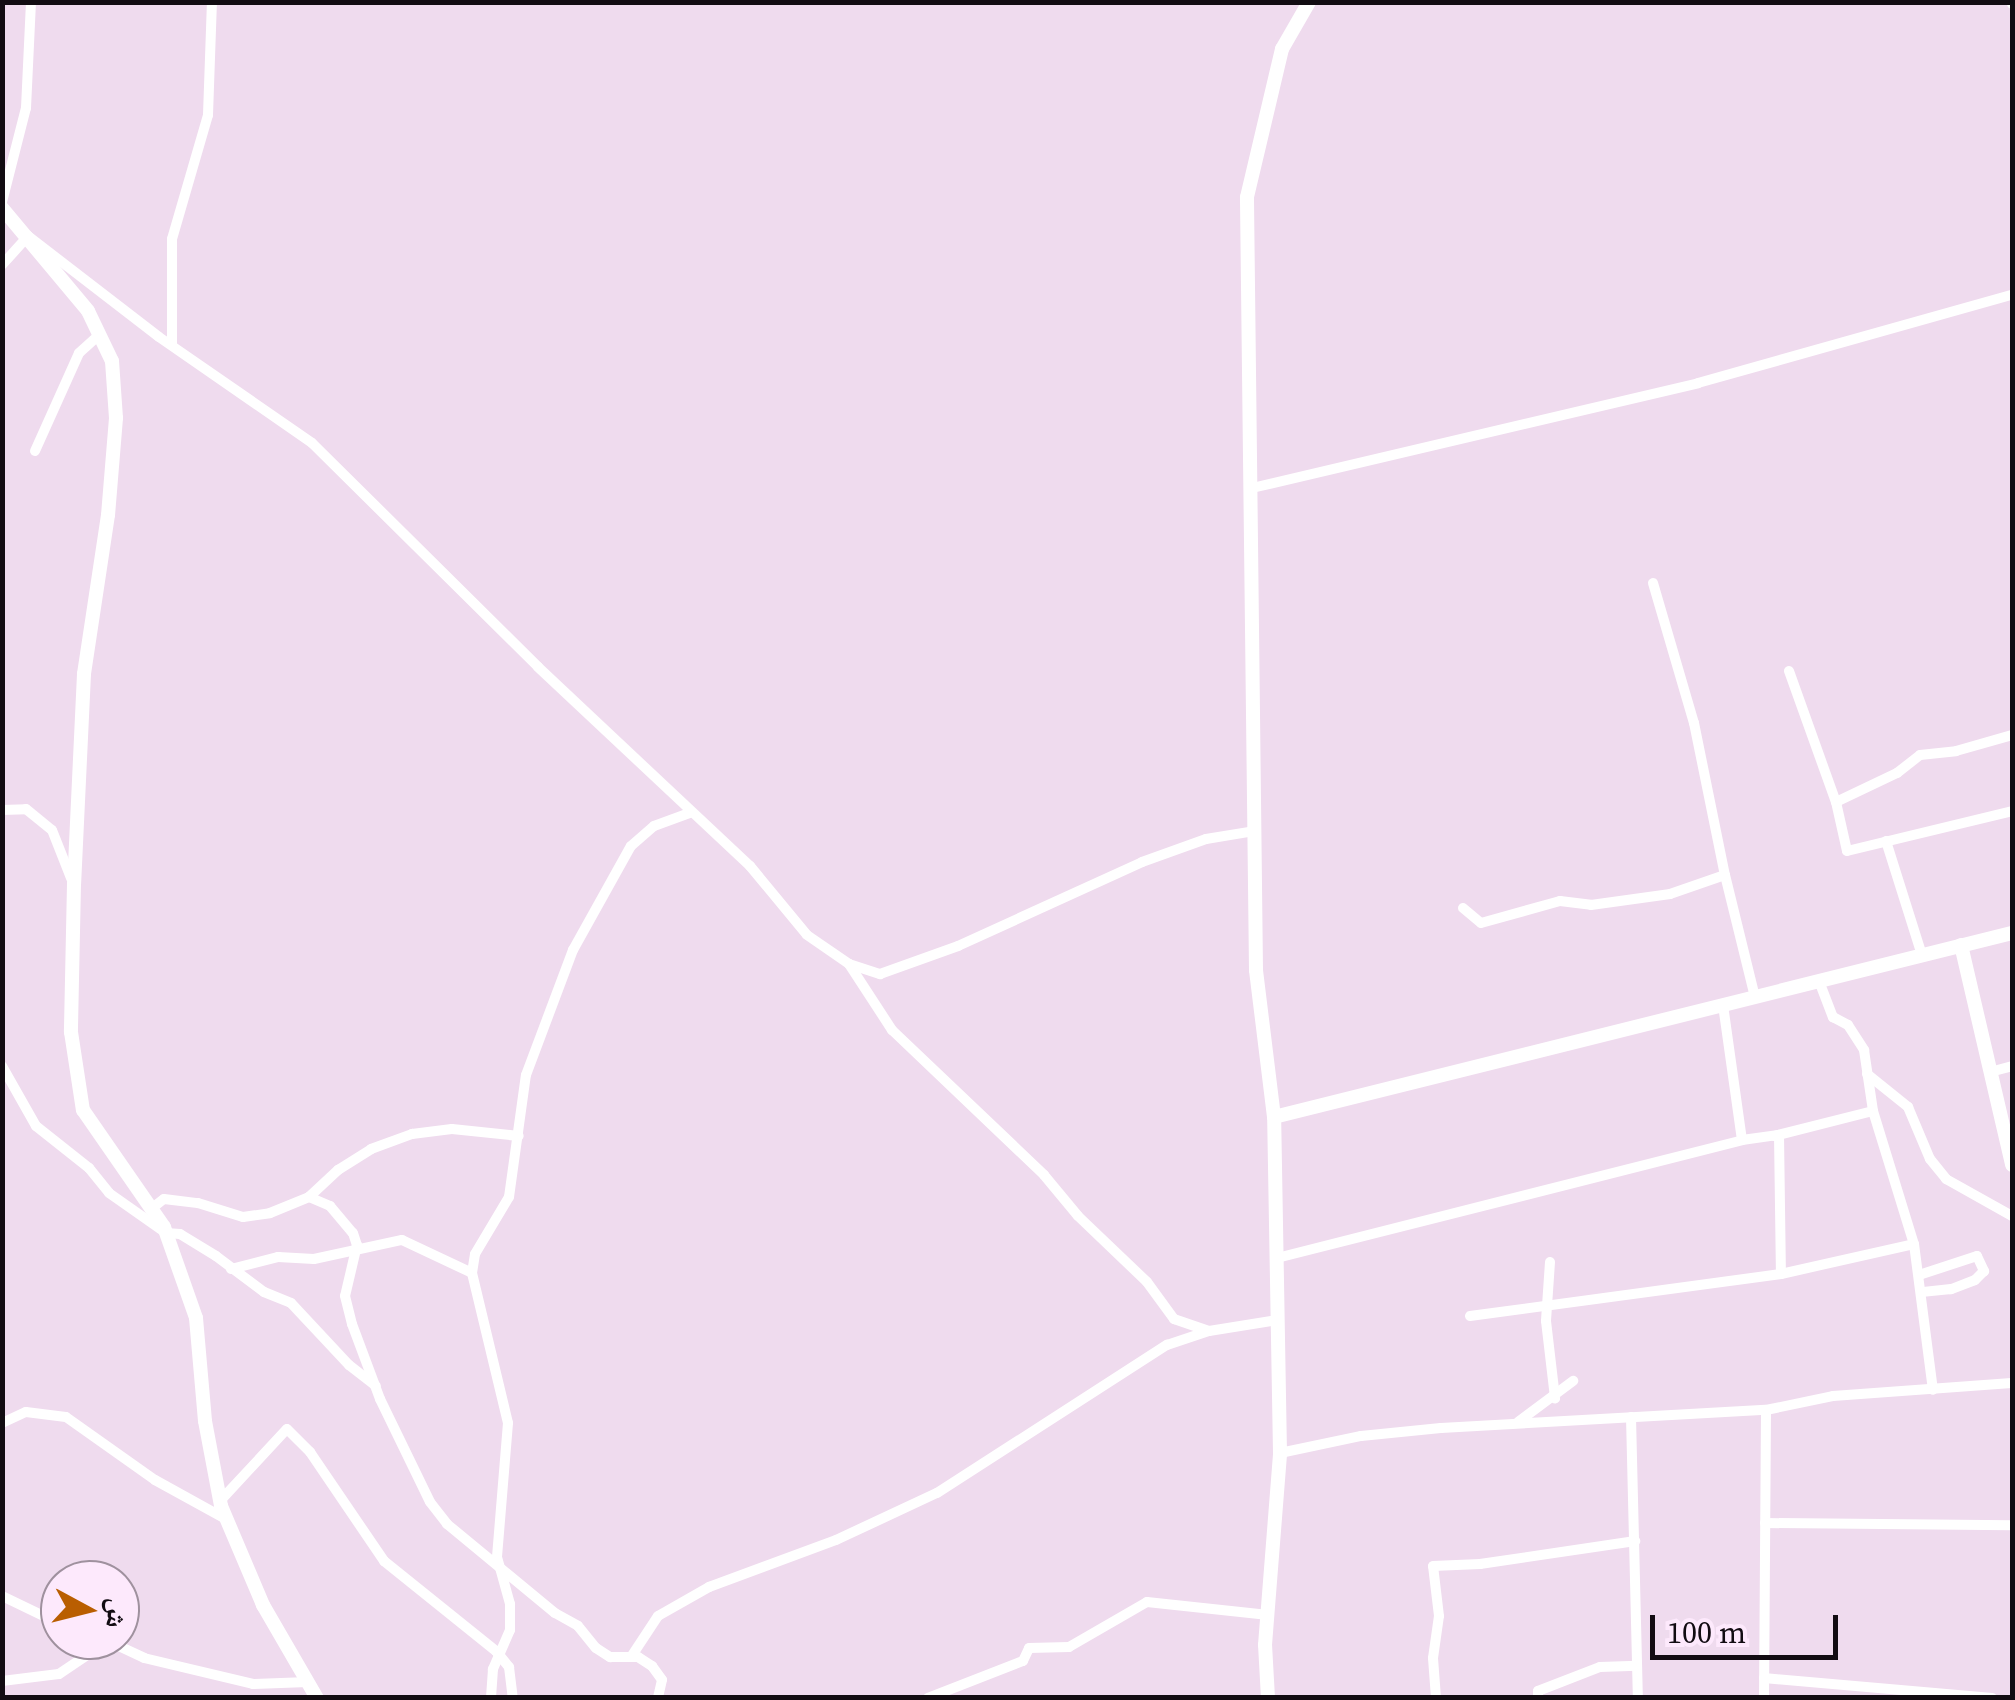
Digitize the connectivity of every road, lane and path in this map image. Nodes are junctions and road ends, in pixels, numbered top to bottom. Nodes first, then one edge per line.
1 (31, 2) edge
2 (212, 2) edge
3 (1309, 2) edge
4 (2, 205) edge
5 (28, 236) junction
6 (2, 264) edge
7 (2012, 295) edge
8 (100, 334) junction
9 (172, 345) junction
10 (35, 451) dead end
11 (1252, 488) junction
12 (1653, 583) dead end
13 (1788, 671) dead end
14 (2012, 735) edge
15 (1836, 802) junction
16 (2, 810) edge
17 (2012, 811) edge
18 (692, 812) junction
19 (1255, 831) junction
20 (1886, 841) junction
21 (1725, 875) junction
22 (74, 884) junction
23 (1463, 908) dead end
24 (2012, 932) edge
25 (1961, 945) junction
26 (1922, 955) junction
27 (849, 964) junction
28 (1819, 981) junction
29 (1755, 997) junction
30 (1723, 1005) junction
31 (2, 1066) edge
32 (2012, 1066) edge
33 (1990, 1072) junction
34 (1867, 1074) junction
35 (1873, 1111) junction
36 (1274, 1118) junction
37 (518, 1136) junction
38 (1774, 1136) junction
39 (1742, 1140) junction
40 (2012, 1165) edge
41 (309, 1197) junction
42 (151, 1208) junction
43 (2012, 1216) edge
44 (166, 1233) junction
45 (1914, 1244) junction
46 (356, 1250) junction
47 (1276, 1258) junction
48 (1550, 1262) dead end
49 (231, 1269) junction
50 (472, 1273) junction
51 (1781, 1274) junction
52 (1919, 1275) junction
53 (1921, 1292) junction
54 (1547, 1307) junction
55 (1470, 1316) dead end
56 (1278, 1320) junction
57 (1209, 1331) junction
58 (1573, 1380) dead end
59 (2012, 1383) edge
60 (376, 1386) junction
61 (1933, 1390) junction
62 (1555, 1398) junction
63 (1766, 1410) junction
64 (1631, 1416) junction
65 (2, 1423) edge
66 (1513, 1424) junction
67 (1280, 1454) junction
68 (220, 1501) junction
69 (226, 1520) junction
70 (1766, 1523) junction
71 (2012, 1525) edge
72 (1634, 1541) junction
73 (498, 1568) junction
74 (2, 1596) edge
75 (40, 1614) edge
76 (1268, 1614) junction
77 (498, 1654) junction
78 (140, 1656) edge
79 (631, 1657) junction
80 (79, 1660) edge
81 (1637, 1666) junction
82 (1764, 1678) junction
83 (2, 1681) edge
84 (308, 1682) junction
85 (1897, 1694) edge
86 (317, 1698) edge
87 (491, 1698) edge
88 (513, 1698) edge
89 (658, 1698) edge
90 (928, 1698) edge
91 (1268, 1698) edge
92 (1436, 1698) edge
93 (1538, 1698) edge
94 (1638, 1698) edge
95 (1764, 1698) edge
96 (1992, 1698) edge

1 - 4 street
2 - 9 street
3 - 11 street
4 - 5 street
5 - 6 street
5 - 8 street
5 - 9 street
7 - 11 street
8 - 10 street
8 - 22 street
9 - 18 street
11 - 19 street
12 - 21 street
13 - 15 street
14 - 15 street
15 - 20 street
16 - 22 street
17 - 20 street
18 - 27 street
18 - 37 street
19 - 27 street
19 - 36 street
20 - 26 street
21 - 23 street
21 - 29 street
22 - 42 street
24 - 25 street
25 - 26 street
25 - 33 street
26 - 28 street
27 - 57 street
28 - 29 street
28 - 34 street
29 - 30 street
30 - 36 street
30 - 39 street
31 - 44 street
32 - 33 street
33 - 40 street
34 - 35 street
34 - 43 street
35 - 38 street
35 - 45 street
36 - 47 street
37 - 41 street
37 - 50 street
38 - 39 street
38 - 51 street
39 - 47 street
41 - 42 street
41 - 46 street
42 - 44 street
44 - 49 street
44 - 68 street
45 - 51 street
45 - 52 street
46 - 49 street
46 - 50 street
46 - 60 street
47 - 56 street
48 - 54 street
49 - 60 street
50 - 73 street
51 - 54 street
52 - 53 street
52 - 53 street
53 - 61 street
54 - 55 street
54 - 62 street
56 - 57 street
56 - 67 street
57 - 79 street
58 - 62 street
59 - 61 street
60 - 73 street
61 - 63 street
62 - 66 street
63 - 64 street
63 - 70 street
64 - 66 street
64 - 72 street
65 - 69 street
66 - 67 street
67 - 76 street
68 - 69 street
68 - 77 street
69 - 84 street
70 - 71 street
70 - 82 street
72 - 81 street
72 - 92 street
73 - 77 street
73 - 79 street
74 - 75 street
76 - 90 street
76 - 91 street
77 - 87 street
77 - 88 street
78 - 84 street
79 - 89 street
80 - 83 street
81 - 93 street
81 - 94 street
82 - 85 street
82 - 95 street
84 - 86 street
85 - 96 street

